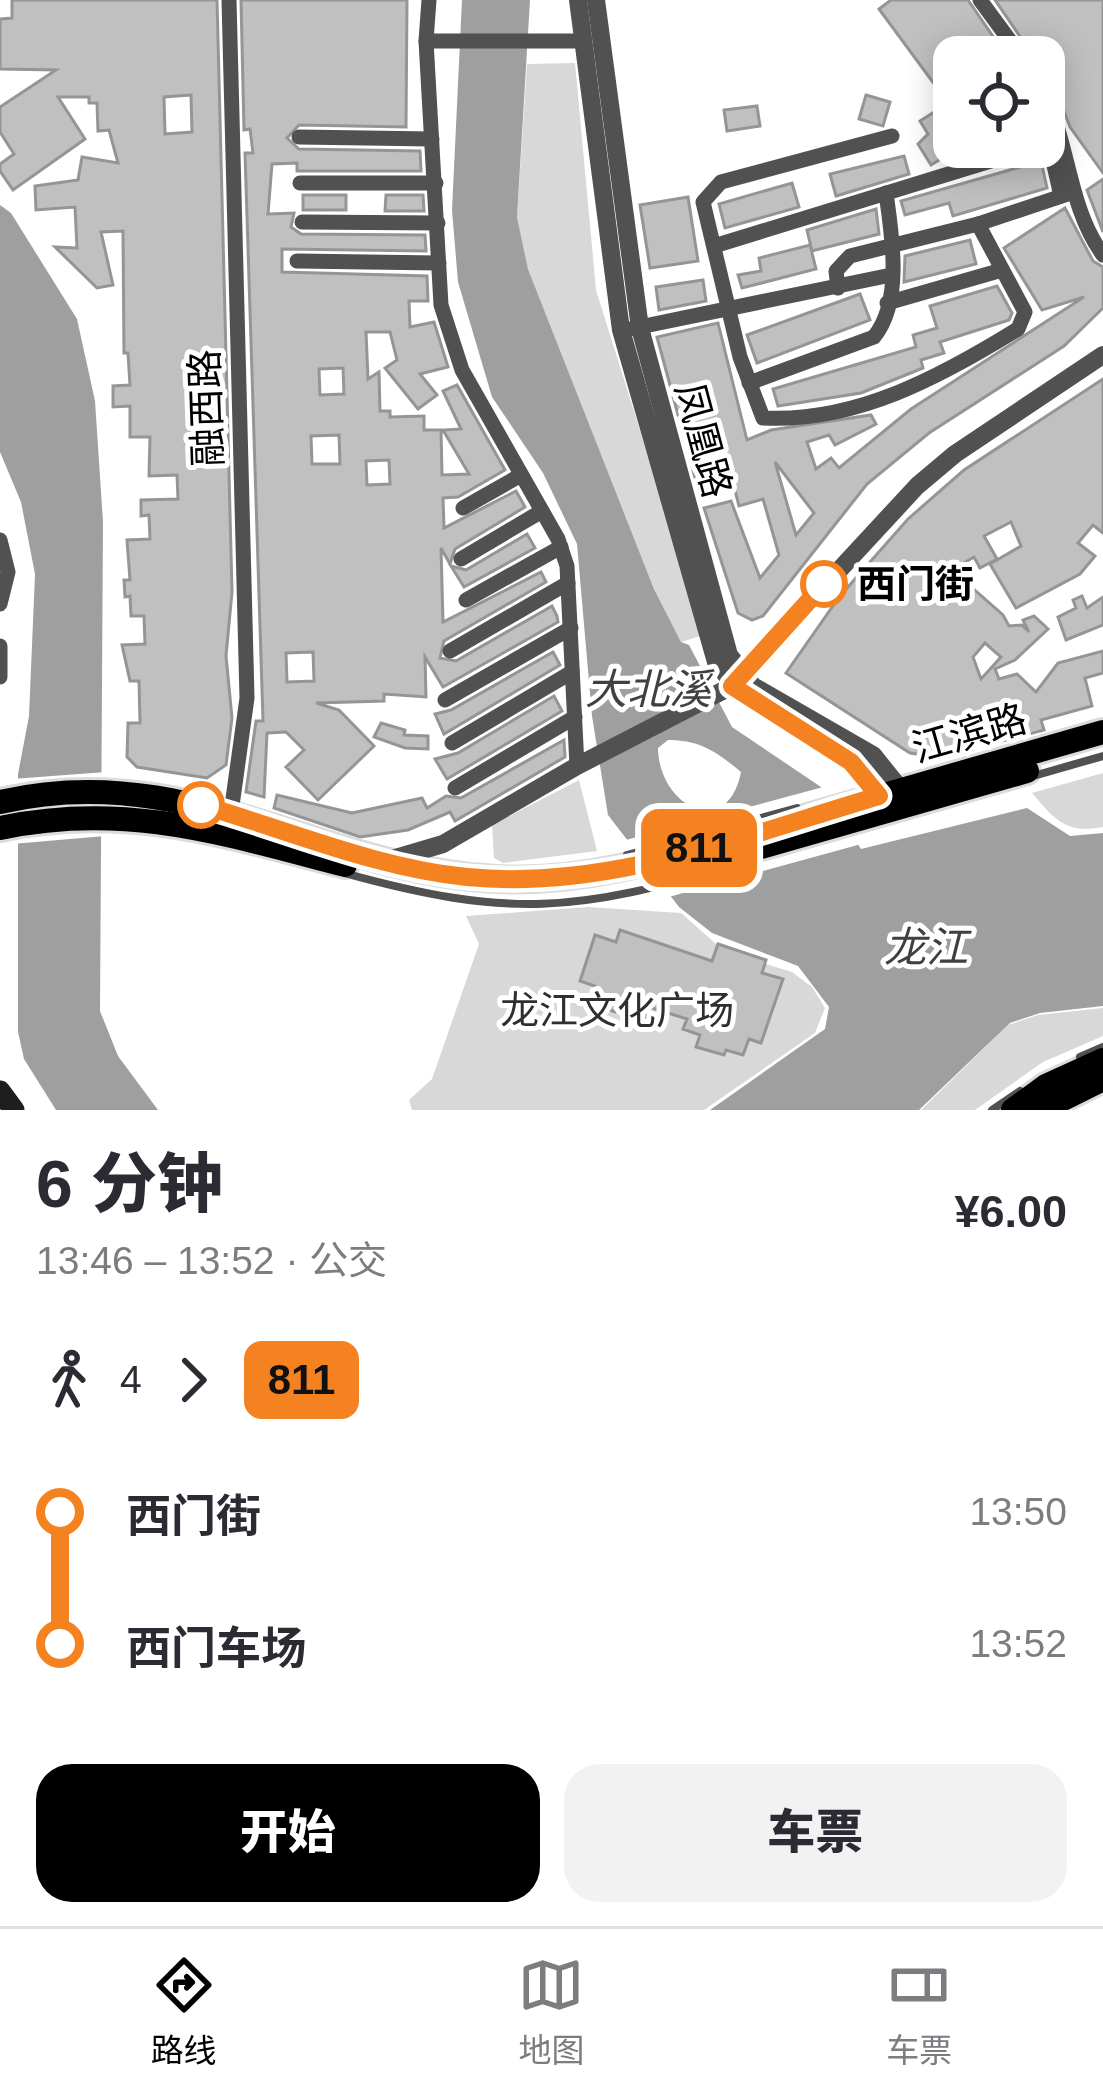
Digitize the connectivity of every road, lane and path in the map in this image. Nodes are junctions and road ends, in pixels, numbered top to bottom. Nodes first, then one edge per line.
1 (229, 0) edge
2 (429, 0) edge
3 (578, 0) edge
4 (596, 0) edge
5 (980, 0) edge
6 (1007, 36) edge
7 (430, 40) junction
8 (582, 41) junction
9 (892, 136) dead end
10 (299, 137) dead end
11 (432, 140) junction
12 (968, 168) edge
13 (1058, 168) edge
14 (1065, 168) edge
15 (300, 183) dead end
16 (436, 183) junction
17 (886, 193) junction
18 (1068, 194) junction
19 (302, 222) dead end
20 (438, 223) junction
21 (978, 224) junction
22 (714, 246) junction
23 (894, 246) junction
24 (1103, 255) edge
25 (297, 261) dead end
26 (439, 263) junction
27 (1002, 270) junction
28 (890, 275) junction
29 (838, 288) junction
30 (887, 303) junction
31 (727, 308) junction
32 (630, 329) junction
33 (1103, 355) edge
34 (749, 382) junction
35 (521, 475) junction
36 (463, 508) dead end
37 (542, 511) junction
38 (0, 541) edge
39 (561, 547) junction
40 (461, 559) dead end
41 (568, 583) junction
42 (466, 600) dead end
43 (0, 604) edge
44 (571, 628) junction
45 (0, 646) edge
46 (450, 651) dead end
47 (572, 672) junction
48 (0, 677) edge
49 (733, 685) junction
50 (445, 700) dead end
51 (575, 718) junction
52 (1103, 733) edge
53 (452, 743) dead end
54 (1103, 753) edge
55 (582, 764) junction
56 (455, 788) dead end
57 (896, 801) junction
58 (109, 808) junction
59 (856, 811) junction
60 (5, 814) edge
61 (231, 814) junction
62 (396, 858) junction
63 (636, 873) junction
64 (1103, 1047) edge
65 (1103, 1060) edge
66 (1103, 1078) edge
67 (0, 1091) edge
68 (14, 1110) edge
69 (992, 1110) edge
70 (1012, 1110) edge
71 (1041, 1110) edge

1 - 61 street, 融西路
2 - 7 street
3 - 8 street, 凤凰路
4 - 32 street, 凤凰路
5 - 6 street
7 - 8 street
7 - 11 street
8 - 32 street, 凤凰路
9 - 22 street
10 - 11 street
11 - 16 street
12 - 17 street
13 - 18 street
14 - 18 street
15 - 16 street
16 - 20 street
17 - 22 street
17 - 23 street
18 - 21 street
18 - 24 street
19 - 20 street
20 - 26 street
21 - 23 street
21 - 27 street
22 - 31 street
23 - 28 street
23 - 29 street
25 - 26 street
26 - 35 street
27 - 30 street
27 - 34 street
28 - 29 street
28 - 30 street
29 - 31 street
30 - 34 street
31 - 32 street
31 - 34 street
32 - 49 street, 凤凰路
33 - 49 street
35 - 36 street
35 - 37 street
37 - 39 street
37 - 40 street
38 - 43 street
39 - 41 street
39 - 42 street
41 - 44 street
41 - 46 street
44 - 47 street
44 - 50 street
45 - 48 street
47 - 51 street
47 - 53 street
49 - 55 street
49 - 57 street
51 - 55 street
51 - 56 street
52 - 57 main road, 江滨路
54 - 57 main road, 江滨路
54 - 59 lane
55 - 62 street
57 - 59 main road, 江滨路
58 - 60 main road
58 - 61 main road
58 - 63 main road
59 - 63 main road, 江滨路
61 - 62 main road
62 - 63 main road
64 - 69 lane
65 - 70 main road
66 - 71 main road
67 - 68 main road

